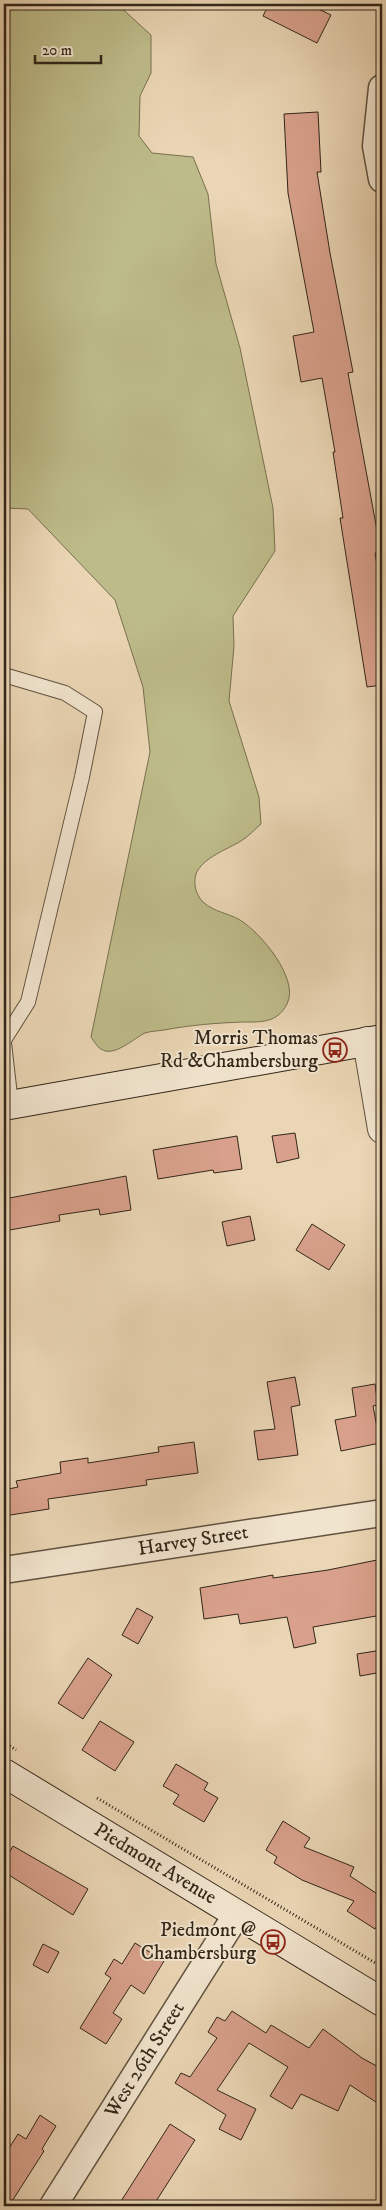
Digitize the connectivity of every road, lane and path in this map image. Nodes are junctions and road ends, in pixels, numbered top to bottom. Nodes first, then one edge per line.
1 (382, 88) edge
2 (382, 179) edge
3 (4, 675) edge
4 (375, 1040) edge
5 (4, 1042) edge
6 (7, 1105) edge
7 (382, 1129) edge
8 (382, 1513) edge
9 (4, 1570) edge
10 (4, 1742) edge
11 (12, 1763) edge
12 (96, 1797) dead end
13 (237, 1914) junction
14 (382, 1968) edge
15 (382, 2002) edge
16 (53, 2206) edge

1 - 2 street
3 - 5 lane
4 - 6 main road
4 - 7 main road
5 - 6 lane
8 - 9 street, Harvey Street
10 - 11 path
11 - 13 main road, Piedmont Avenue
12 - 14 path
13 - 15 main road, Piedmont Avenue
13 - 16 street, West 26th Street

